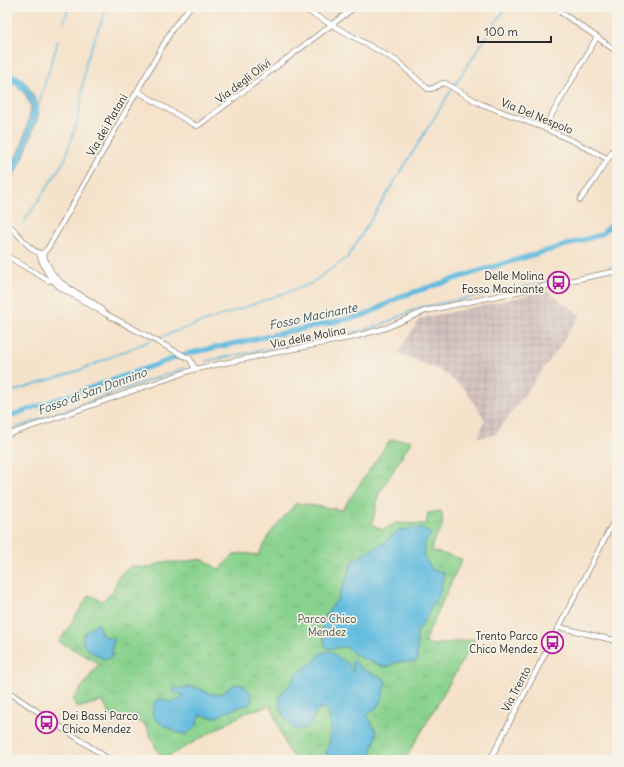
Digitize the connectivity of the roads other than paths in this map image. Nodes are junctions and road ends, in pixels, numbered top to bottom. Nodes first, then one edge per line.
1 (190, 7) edge
2 (300, 7) edge
3 (355, 7) edge
4 (553, 7) edge
5 (332, 25) junction
6 (597, 36) junction
7 (617, 52) edge
8 (137, 91) junction
9 (544, 128) junction
10 (617, 144) edge
11 (608, 159) junction
12 (580, 200) dead end
13 (7, 224) edge
14 (41, 253) junction
15 (7, 256) edge
16 (617, 271) edge
17 (53, 277) junction
18 (195, 369) junction
19 (7, 435) edge
20 (617, 515) edge
21 (559, 627) junction
22 (617, 641) edge
23 (7, 691) edge
24 (110, 760) edge
25 (490, 760) edge

1 - 8 street, Via dei Platani
2 - 5 street
3 - 5 street, Via degli Olivi
4 - 6 street
5 - 8 street, Via degli Olivi
5 - 9 street, Via Del Nespolo
6 - 7 street
6 - 9 street
8 - 14 street, Via dei Platani
9 - 11 street, Via Del Nespolo
10 - 11 street
11 - 12 street
13 - 14 street
14 - 17 street
15 - 17 street
16 - 18 street, Via delle Molina
17 - 18 street
18 - 19 street, Via delle Molina
20 - 21 street, Via Trento
21 - 22 street
21 - 25 street, Via Trento
23 - 24 street

